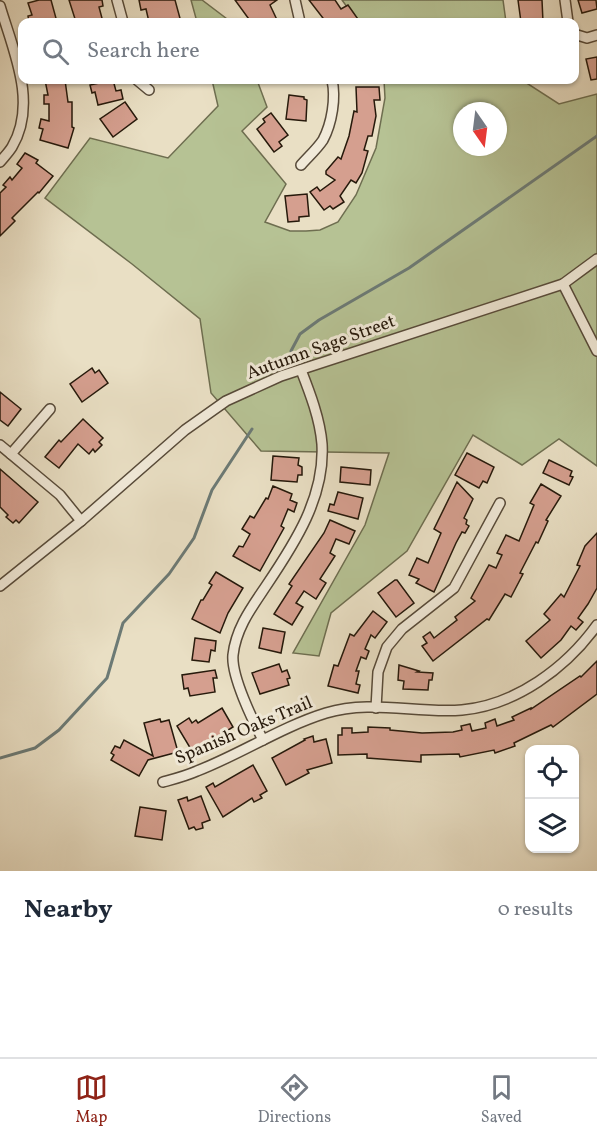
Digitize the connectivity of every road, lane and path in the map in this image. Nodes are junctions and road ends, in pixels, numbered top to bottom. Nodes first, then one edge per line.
1 (117, 0) edge
2 (295, 0) edge
3 (565, 0) edge
4 (0, 6) edge
5 (122, 18) edge
6 (299, 18) edge
7 (567, 18) edge
8 (597, 35) edge
9 (579, 36) edge
10 (18, 58) edge
11 (22, 84) edge
12 (142, 84) edge
13 (332, 84) edge
14 (149, 90) dead end
15 (0, 162) edge
16 (301, 165) dead end
17 (597, 259) edge
18 (563, 284) junction
19 (597, 351) edge
20 (301, 370) junction
21 (50, 410) dead end
22 (0, 445) edge
23 (11, 454) junction
24 (500, 503) dead end
25 (81, 521) junction
26 (0, 586) edge
27 (597, 625) edge
28 (376, 708) junction
29 (263, 740) junction
30 (163, 783) dead end

1 - 5 street
2 - 6 street
3 - 7 street
4 - 10 street
8 - 9 street
11 - 15 street
12 - 14 street
13 - 16 street
17 - 18 street, Autumn Sage Street
18 - 19 street
18 - 20 street, Autumn Sage Street
20 - 25 street, Autumn Sage Street
20 - 29 street
21 - 23 street
22 - 23 street
23 - 25 street
24 - 28 street
25 - 26 street, Autumn Sage Street
27 - 28 street, Spanish Oaks Trail
28 - 29 street, Spanish Oaks Trail
29 - 30 street, Spanish Oaks Trail

